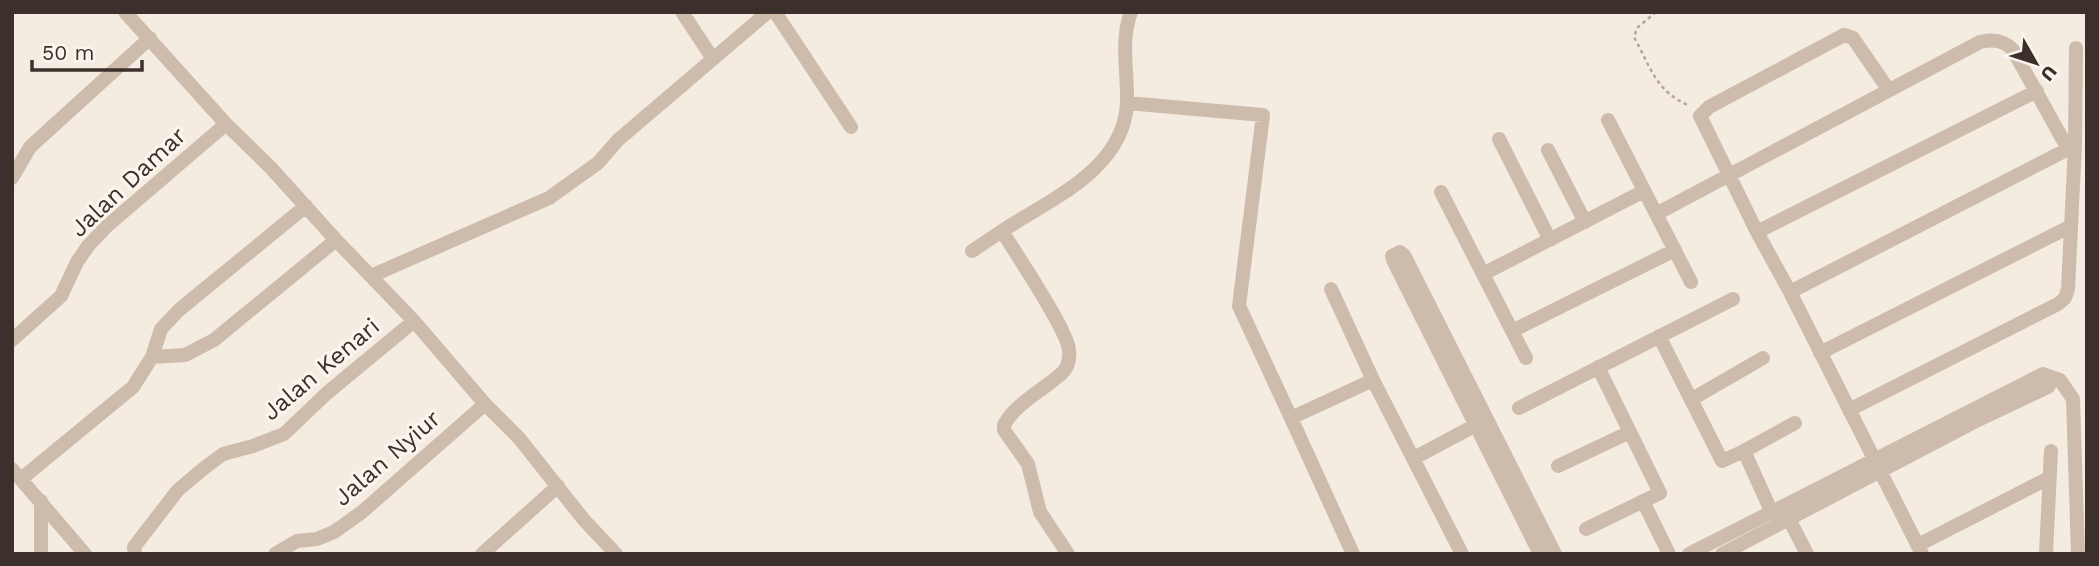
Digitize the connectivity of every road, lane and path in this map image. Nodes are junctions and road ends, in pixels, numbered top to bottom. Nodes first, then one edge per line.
1 (125, 12) edge
2 (682, 12) edge
3 (768, 12) edge
4 (775, 12) edge
5 (1131, 12) edge
6 (1656, 12) edge
7 (150, 38) junction
8 (2076, 48) dead end
9 (713, 59) junction
10 (1888, 89) junction
11 (2037, 90) junction
12 (1126, 103) junction
13 (1702, 112) junction
14 (1608, 120) dead end
15 (226, 124) junction
16 (851, 127) dead end
17 (1499, 139) dead end
18 (2072, 147) junction
19 (1548, 150) dead end
20 (17, 158) edge
21 (1728, 174) junction
22 (12, 178) edge
23 (1644, 191) junction
24 (1441, 192) dead end
25 (306, 206) junction
26 (1656, 214) junction
27 (1585, 222) junction
28 (2071, 226) junction
29 (1002, 231) junction
30 (1757, 232) junction
31 (336, 240) junction
32 (1550, 240) junction
33 (1675, 250) junction
34 (972, 251) dead end
35 (1483, 274) junction
36 (371, 276) junction
37 (1691, 282) dead end
38 (1331, 289) dead end
39 (1790, 292) junction
40 (1732, 299) dead end
41 (414, 321) junction
42 (1512, 331) junction
43 (1436, 334) junction
44 (1660, 336) junction
45 (12, 340) edge
46 (1820, 353) junction
47 (152, 357) junction
48 (1526, 358) dead end
49 (1763, 358) dead end
50 (1598, 367) junction
51 (1373, 380) junction
52 (1692, 398) junction
53 (485, 404) junction
54 (1519, 408) dead end
55 (1849, 410) junction
56 (1291, 418) junction
57 (1794, 423) dead end
58 (1476, 425) junction
59 (1630, 432) junction
60 (1744, 451) junction
61 (2051, 451) dead end
62 (1414, 458) junction
63 (1559, 466) dead end
64 (1877, 466) junction
65 (17, 474) edge
66 (2049, 478) junction
67 (558, 486) junction
68 (41, 501) junction
69 (1643, 501) junction
70 (1525, 510) junction
71 (1772, 513) junction
72 (1789, 519) junction
73 (1586, 530) dead end
74 (1920, 549) edge
75 (41, 554) edge
76 (85, 554) edge
77 (135, 554) edge
78 (275, 554) edge
79 (482, 554) edge
80 (616, 554) edge
81 (1068, 554) edge
82 (1353, 554) edge
83 (1462, 554) edge
84 (1540, 554) edge
85 (1555, 554) edge
86 (1669, 554) edge
87 (1689, 554) edge
88 (1722, 554) edge
89 (1807, 554) edge
90 (2046, 554) edge
91 (2078, 554) edge

1 - 7 street
2 - 9 street
3 - 9 street
4 - 16 street
5 - 12 street
6 - 13 path
7 - 15 street
7 - 20 street
8 - 18 street
9 - 36 street
10 - 11 street
10 - 13 street
10 - 21 street
11 - 18 street
11 - 30 street
12 - 29 street
12 - 56 street
13 - 21 street
14 - 23 street
15 - 25 street
15 - 45 street, Jalan Damar
17 - 32 street
18 - 28 street
18 - 39 street
19 - 27 street
20 - 22 street
21 - 26 street
21 - 30 street
23 - 26 street
23 - 27 street
24 - 35 street
25 - 31 street
25 - 47 street
26 - 33 street
27 - 32 street
28 - 46 street
28 - 55 street
29 - 34 street
29 - 81 street
30 - 39 street
31 - 36 street
31 - 47 street
32 - 35 street
33 - 37 street
33 - 42 street
35 - 42 street
36 - 41 street
38 - 51 street
39 - 46 street
40 - 44 street
41 - 53 street
41 - 77 street, Jalan Kenari
42 - 48 street
43 - 43 street
43 - 58 street
43 - 70 street
44 - 50 street
44 - 52 street
46 - 55 street
47 - 65 street
49 - 52 street
50 - 54 street
50 - 59 street
51 - 56 street
51 - 62 street
52 - 60 street
53 - 67 street
53 - 78 street, Jalan Nyiur
55 - 64 street
56 - 82 street
57 - 60 street
58 - 62 street
58 - 70 street
59 - 63 street
59 - 69 street
60 - 71 street
61 - 66 street
62 - 83 street
64 - 71 street
64 - 72 street
64 - 74 street
64 - 91 street
65 - 68 street
66 - 74 street
66 - 90 street
67 - 79 street
67 - 80 street
68 - 75 street
68 - 76 street
69 - 73 street
69 - 86 street
70 - 84 street
70 - 85 street
71 - 87 street
72 - 88 street
72 - 89 street

